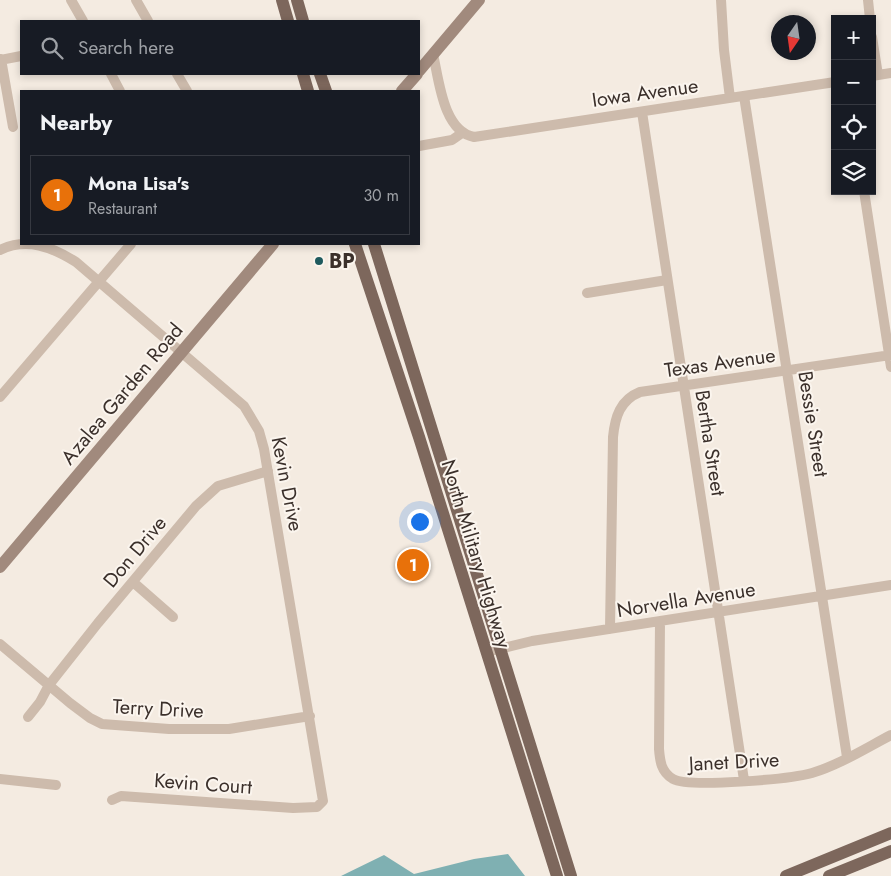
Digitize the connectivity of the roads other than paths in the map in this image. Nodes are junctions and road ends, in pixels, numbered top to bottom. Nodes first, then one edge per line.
1 (71, 0) edge
2 (136, 0) edge
3 (282, 0) edge
4 (297, 0) edge
5 (479, 0) edge
6 (720, 0) edge
7 (868, 0) edge
8 (870, 15) edge
9 (82, 20) edge
10 (147, 20) edge
11 (288, 20) edge
12 (304, 20) edge
13 (433, 54) junction
14 (20, 56) edge
15 (1, 59) edge
16 (420, 70) edge
17 (891, 73) edge
18 (112, 75) edge
19 (178, 75) edge
20 (303, 75) edge
21 (320, 75) edge
22 (415, 75) edge
23 (876, 76) edge
24 (831, 83) edge
25 (119, 90) edge
26 (186, 90) edge
27 (308, 90) edge
28 (326, 90) edge
29 (403, 90) edge
30 (744, 96) junction
31 (730, 98) junction
32 (642, 112) junction
33 (13, 127) dead end
34 (462, 133) junction
35 (420, 146) edge
36 (865, 195) edge
37 (20, 245) edge
38 (39, 245) edge
39 (130, 245) edge
40 (271, 245) edge
41 (355, 245) edge
42 (374, 245) edge
43 (0, 250) edge
44 (667, 280) junction
45 (99, 281) junction
46 (587, 292) dead end
47 (182, 352) junction
48 (890, 355) edge
49 (891, 367) edge
50 (787, 371) junction
51 (684, 387) junction
52 (0, 397) edge
53 (268, 471) junction
54 (0, 567) edge
55 (133, 582) junction
56 (891, 585) edge
57 (822, 596) junction
58 (718, 612) junction
59 (173, 617) dead end
60 (660, 621) junction
61 (610, 629) junction
62 (0, 644) edge
63 (500, 648) junction
64 (487, 652) junction
65 (49, 685) junction
66 (310, 716) junction
67 (28, 717) dead end
68 (891, 735) edge
69 (847, 757) junction
70 (0, 779) edge
71 (744, 780) junction
72 (56, 785) dead end
73 (112, 800) dead end
74 (292, 808) joint
75 (891, 833) edge
76 (891, 851) edge
77 (557, 876) edge
78 (571, 876) edge
79 (786, 876) edge
80 (829, 876) edge

1 - 9 street
2 - 10 street
3 - 11 main road
4 - 12 main road
5 - 13 main road
6 - 31 street
7 - 8 street
13 - 16 main road
13 - 34 street
14 - 15 street
15 - 33 street
17 - 23 street
18 - 25 street
19 - 26 street
20 - 27 main road
21 - 28 main road
22 - 29 main road
24 - 30 street, Iowa Avenue
30 - 31 street, Iowa Avenue
30 - 50 street, Bessie Street
31 - 32 street, Iowa Avenue
32 - 34 street, Iowa Avenue
32 - 44 street, Bertha Street
34 - 35 street, Iowa Avenue
36 - 48 street
37 - 43 street
38 - 45 street, Kevin Drive
39 - 45 street
40 - 47 main road, Azalea Garden Road
41 - 64 main road, North Military Highway
42 - 63 main road, North Military Highway
44 - 46 street
44 - 51 street, Bertha Street
45 - 47 street, Kevin Drive
45 - 52 street
47 - 53 street, Kevin Drive
47 - 54 main road, Azalea Garden Road
48 - 49 street
48 - 50 street, Texas Avenue
50 - 51 street, Texas Avenue
50 - 57 street, Bessie Street
51 - 58 street, Bertha Street
51 - 61 street, Texas Avenue
53 - 55 street, Don Drive
53 - 66 street, Kevin Drive
55 - 59 street
55 - 65 street, Don Drive
56 - 57 street, Norvella Avenue
57 - 58 street, Norvella Avenue
57 - 69 street, Bessie Street
58 - 60 street, Norvella Avenue
58 - 71 street, Bertha Street
60 - 61 street, Norvella Avenue
60 - 71 street, Janet Drive
61 - 63 street, Norvella Avenue
62 - 65 street, Terry Drive
63 - 64 street, Norvella Avenue
63 - 78 main road, North Military Highway
64 - 77 main road, North Military Highway
65 - 66 street, Terry Drive
65 - 67 street, Don Drive
66 - 74 street, Kevin Drive
68 - 69 street, Janet Drive
69 - 71 street, Janet Drive
70 - 72 street
73 - 74 street, Kevin Court
75 - 79 main road
76 - 80 main road

